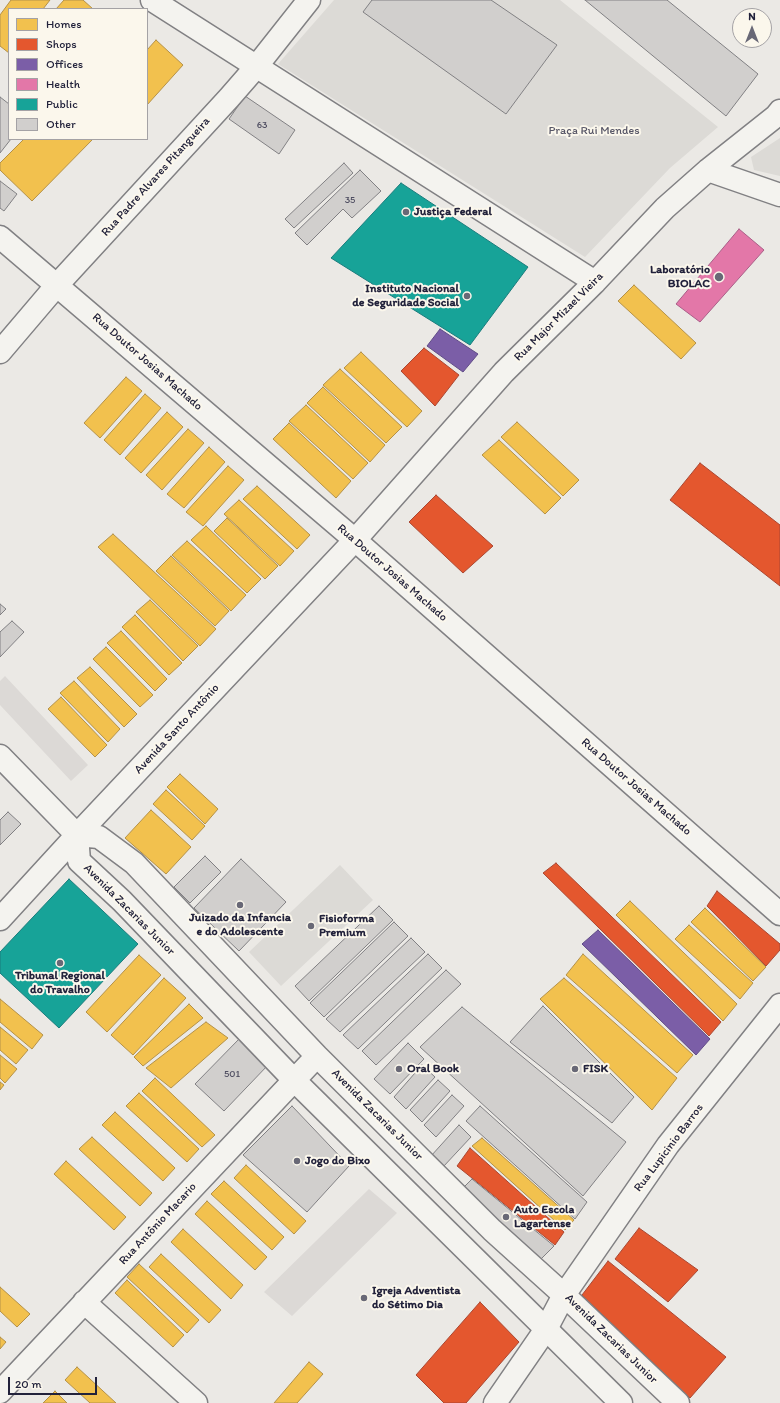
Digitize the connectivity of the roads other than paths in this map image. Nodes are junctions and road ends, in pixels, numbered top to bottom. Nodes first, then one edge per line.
1 (152, 0) edge
2 (309, 0) edge
3 (256, 67) junction
4 (780, 111) edge
5 (708, 170) junction
6 (780, 195) edge
7 (0, 237) edge
8 (595, 282) junction
9 (58, 285) junction
10 (0, 352) edge
11 (355, 540) junction
12 (0, 756) edge
13 (76, 835) junction
14 (780, 914) edge
15 (0, 919) edge
16 (780, 1005) edge
17 (317, 1056) junction
18 (294, 1080) junction
19 (564, 1295) junction
20 (84, 1302) junction
21 (546, 1329) junction
22 (0, 1392) edge
23 (196, 1403) edge
24 (495, 1403) edge
25 (621, 1403) edge
26 (678, 1403) edge

1 - 3 street
2 - 3 street, Rua Padre Alvares Pitangueira
3 - 8 street
3 - 9 street, Rua Padre Alvares Pitangueira
4 - 5 street, Rua Major Mizael Vieira
5 - 6 street
5 - 8 street, Rua Major Mizael Vieira
7 - 9 street, Rua Doutor Josias Machado
8 - 11 street, Rua Major Mizael Vieira
9 - 10 street, Rua Padre Alvares Pitangueira
9 - 11 street, Rua Doutor Josias Machado
11 - 13 street, Avenida Santo Antônio
11 - 14 street, Rua Doutor Josias Machado
12 - 13 street
13 - 15 street, Avenida Santo Antônio
13 - 17 street, Avenida Zacarias Junior
13 - 18 street, Avenida Zacarias Junior
16 - 19 street, Rua Lupicinio Barros
17 - 18 street, Rua Antônio Macario
17 - 19 street, Avenida Zacarias Junior
18 - 20 street, Rua Antônio Macario
18 - 21 street, Avenida Zacarias Junior
19 - 21 street, Rua Lupicinio Barros
19 - 26 street, Avenida Zacarias Junior
20 - 22 street, Rua Antônio Macario
20 - 23 street
21 - 24 street, Rua Lupicinio Barros
21 - 25 street, Avenida Zacarias Junior

